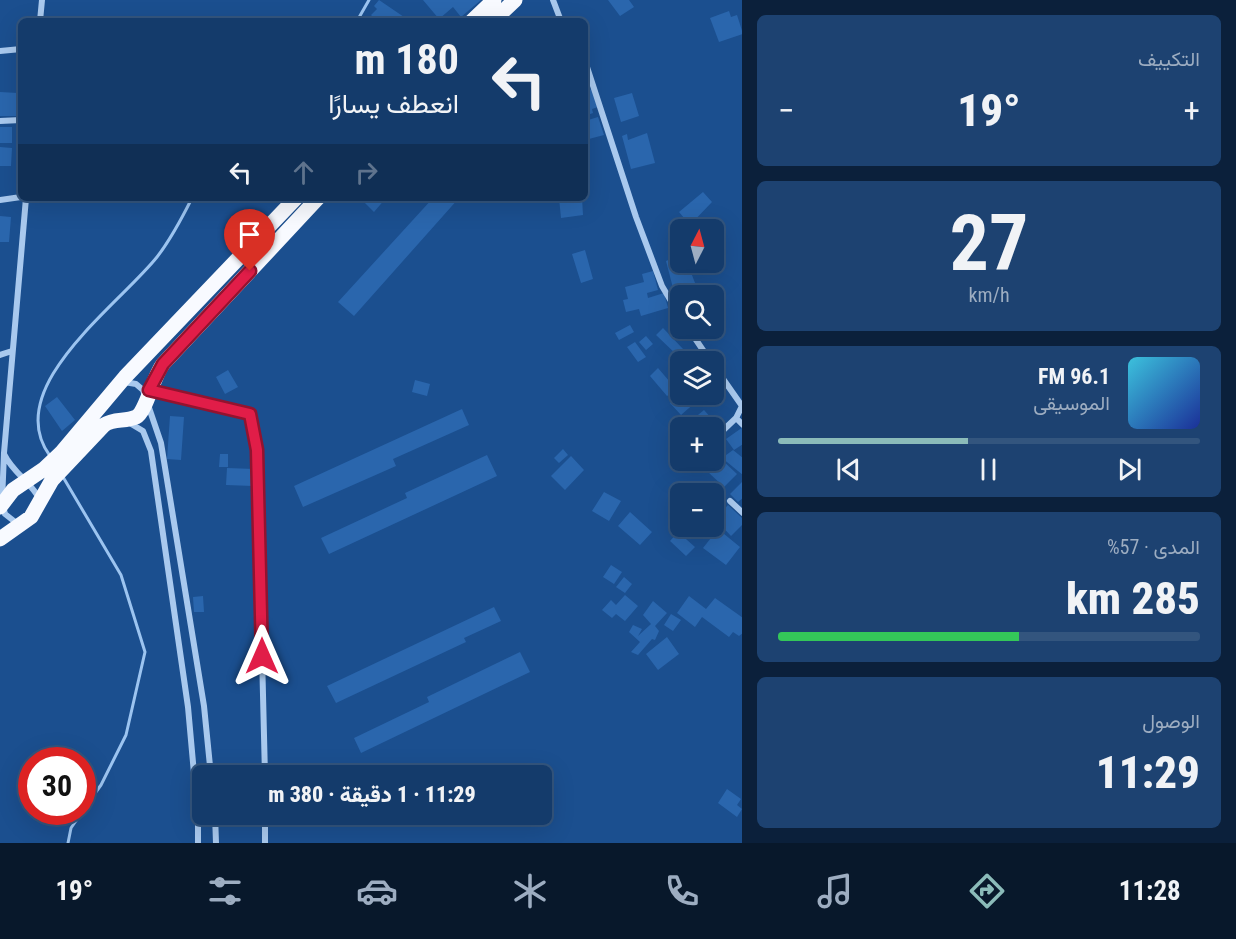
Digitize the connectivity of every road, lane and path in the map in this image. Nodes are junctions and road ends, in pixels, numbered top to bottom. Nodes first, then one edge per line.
1 (42, 0) edge
2 (494, 0) edge
3 (515, 0) edge
4 (553, 0) edge
5 (40, 18) edge
6 (475, 18) edge
7 (495, 18) edge
8 (560, 18) edge
9 (18, 49) edge
10 (0, 51) edge
11 (588, 70) edge
12 (18, 120) edge
13 (0, 121) edge
14 (18, 197) edge
15 (0, 200) edge
16 (26, 201) edge
17 (293, 201) edge
18 (315, 201) edge
19 (670, 299) edge
20 (12, 351) junction
21 (0, 355) edge
22 (724, 380) edge
23 (121, 382) junction
24 (148, 395) junction
25 (114, 410) junction
26 (736, 418) junction
27 (742, 425) edge
28 (724, 429) edge
29 (4, 453) junction
30 (25, 483) junction
31 (730, 501) dead end
32 (40, 502) junction
33 (1, 504) edge
34 (742, 513) edge
35 (20, 525) junction
36 (0, 539) edge
37 (210, 765) edge
38 (265, 765) edge
39 (215, 825) edge
40 (265, 825) edge
41 (198, 843) edge
42 (216, 843) edge
43 (265, 843) edge

1 - 5 street
2 - 6 highway
3 - 7 highway
4 - 8 street
9 - 10 street
11 - 19 street
12 - 13 street
14 - 15 street
16 - 20 street
17 - 23 highway
18 - 24 highway
20 - 21 street
20 - 29 street
22 - 26 street
23 - 24 street
23 - 25 highway
24 - 25 highway
24 - 37 street
24 - 38 street
25 - 30 highway
25 - 32 highway
25 - 41 street
26 - 27 street
26 - 28 street
29 - 30 street
29 - 33 street
30 - 32 street
30 - 33 highway
31 - 34 street
32 - 35 highway
33 - 35 street
35 - 36 highway
39 - 42 street
40 - 43 street

